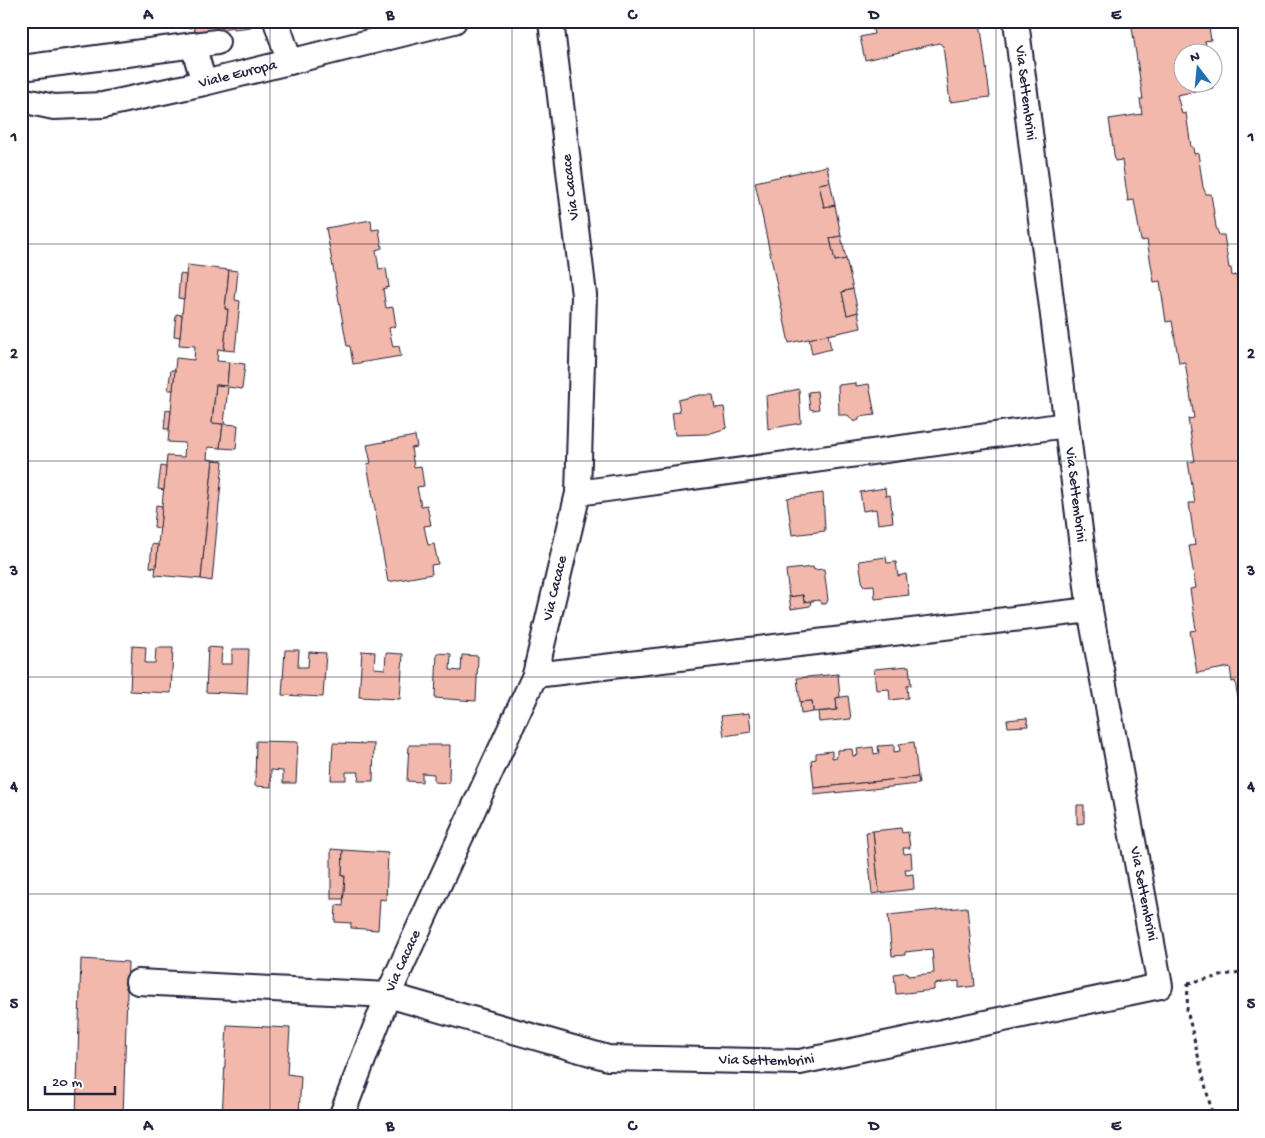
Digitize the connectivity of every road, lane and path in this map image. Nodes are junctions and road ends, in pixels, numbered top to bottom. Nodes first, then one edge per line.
1 (276, 21) edge
2 (454, 21) edge
3 (551, 21) edge
4 (1016, 21) edge
5 (217, 42) dead end
6 (193, 45) junction
7 (290, 62) junction
8 (21, 64) edge
9 (22, 68) edge
10 (204, 83) junction
11 (24, 100) edge
12 (1066, 425) junction
13 (578, 493) junction
14 (1090, 610) junction
15 (534, 675) junction
16 (1244, 971) edge
17 (138, 982) dead end
18 (1188, 983) junction
19 (1160, 986) junction
20 (388, 995) junction
21 (341, 1117) edge
22 (1213, 1117) edge

1 - 7 street
2 - 7 street, Viale Europa
3 - 13 street, Via Cacace
4 - 12 street, Via Settembrini
5 - 6 street
6 - 9 street
6 - 10 street
7 - 10 street, Viale Europa
8 - 9 street
9 - 11 street
10 - 11 street, Viale Europa
12 - 13 street
12 - 14 street, Via Settembrini
13 - 15 street, Via Cacace
14 - 15 street
14 - 19 street, Via Settembrini
15 - 20 street, Via Cacace
16 - 18 path
17 - 20 street, Via Settembrini
18 - 19 path
18 - 22 path
19 - 20 street, Via Settembrini
20 - 21 street, Via Cacace

